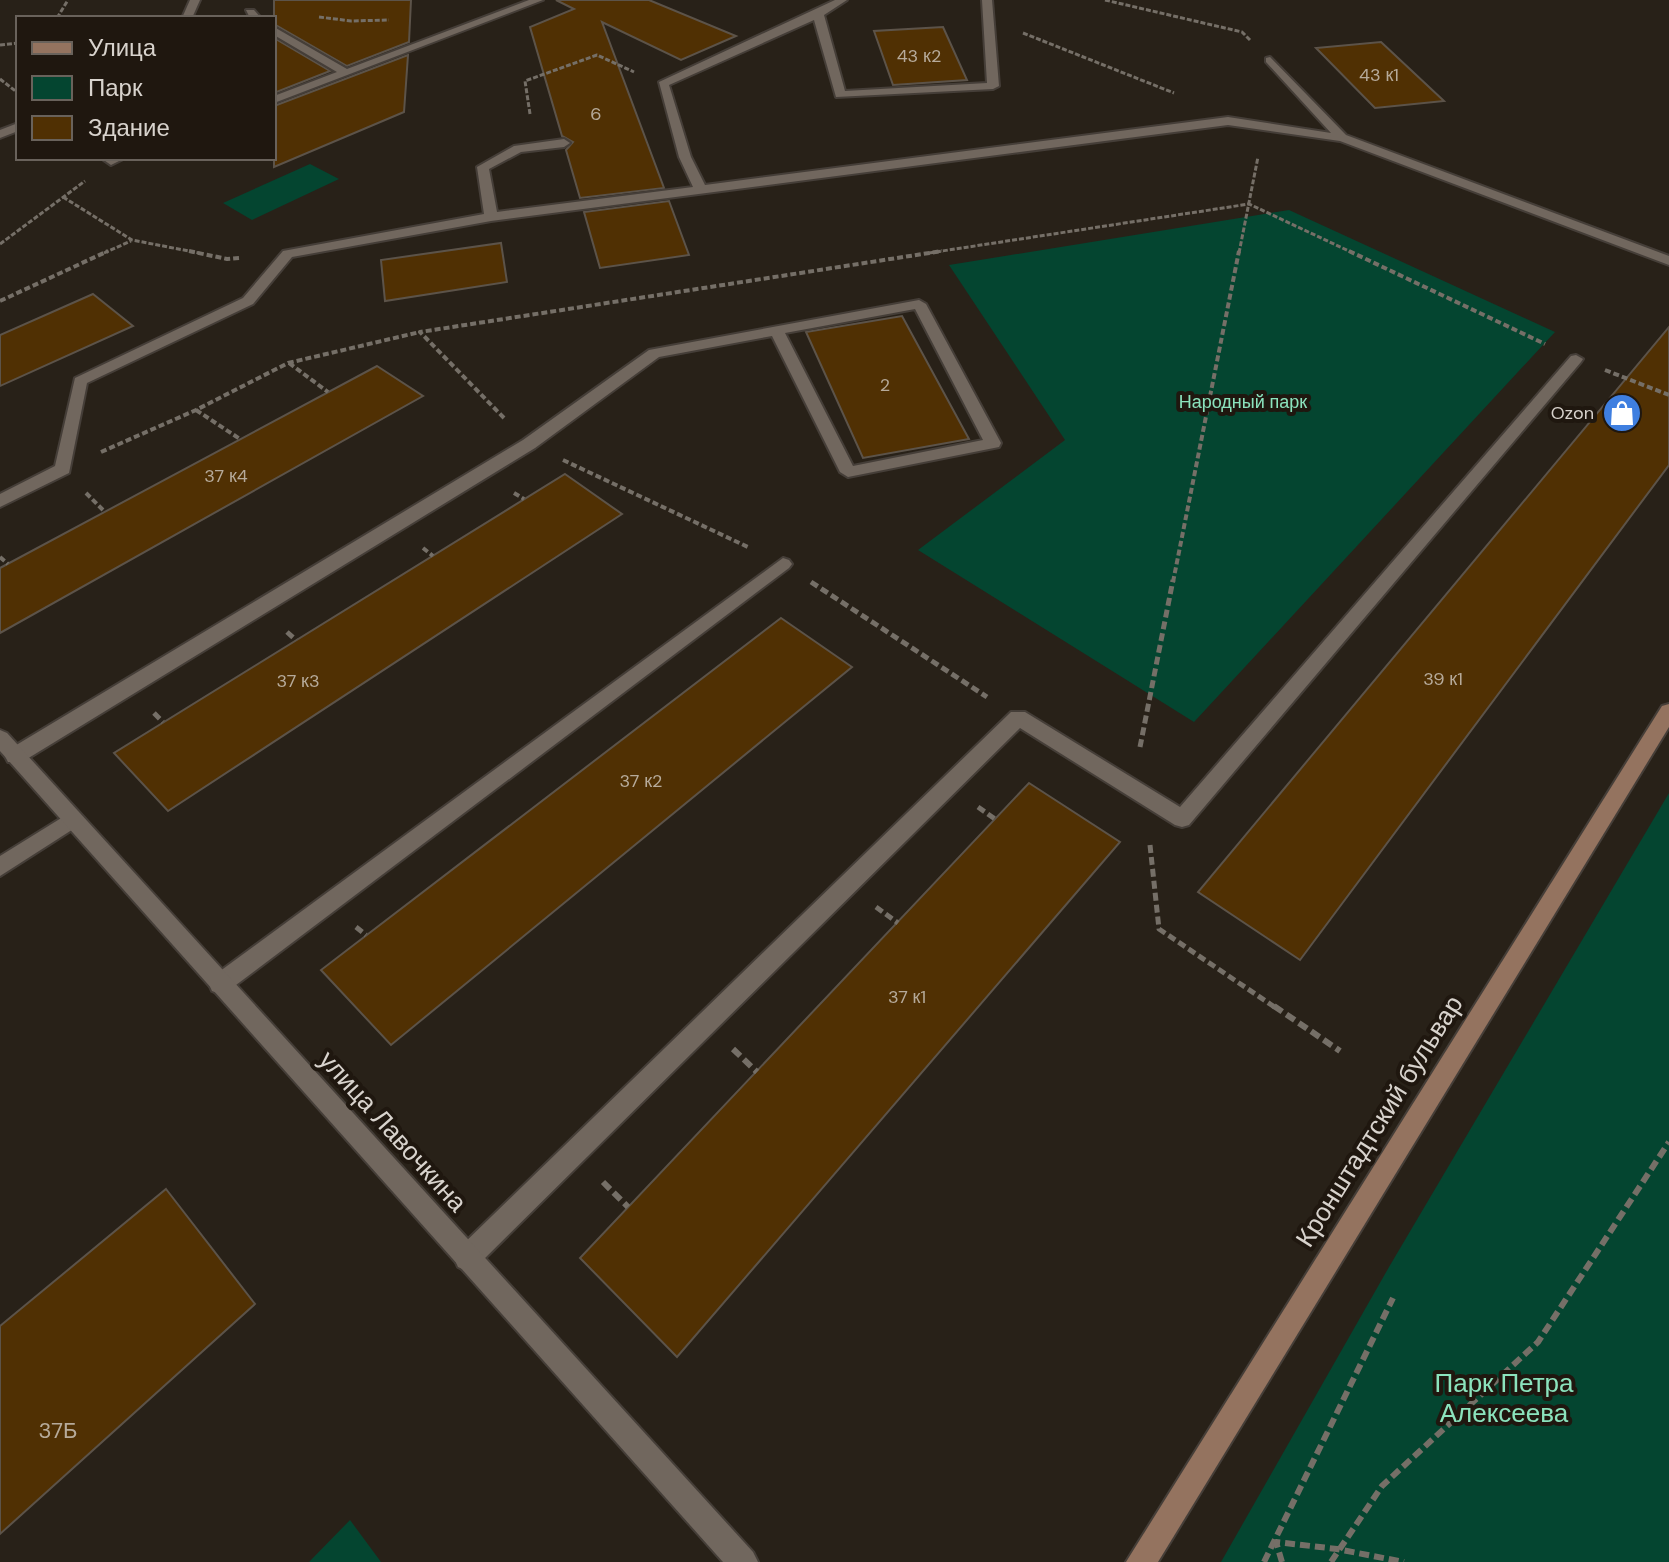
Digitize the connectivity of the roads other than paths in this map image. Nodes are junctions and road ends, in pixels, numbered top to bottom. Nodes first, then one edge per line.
1 (538, 0) edge
2 (842, 0) edge
3 (987, 0) edge
4 (818, 14) junction
5 (276, 31) edge
6 (1270, 60) road end
7 (346, 73) junction
8 (276, 99) edge
9 (1342, 138) junction
10 (564, 143) dead end
11 (701, 191) junction
12 (491, 217) junction
13 (1669, 261) edge
14 (776, 330) junction
15 (1576, 359) road end
16 (0, 501) edge
17 (783, 564) road end
18 (1669, 711) edge
19 (8, 747) edge
20 (71, 820) junction
21 (0, 867) edge
22 (220, 984) junction
23 (467, 1258) junction
24 (743, 1562) edge
25 (1141, 1562) edge

1 - 7 street
2 - 4 street
3 - 4 street
4 - 11 street
5 - 7 street
6 - 9 street
7 - 8 street
9 - 11 street
9 - 13 street
10 - 12 street
11 - 12 street
12 - 16 street
14 - 14 street
14 - 19 street
15 - 23 street
17 - 22 street
18 - 25 main road, Кронштадтский бульвар
19 - 20 street, улица Лавочкина
20 - 21 street
20 - 22 street, улица Лавочкина
22 - 23 street, улица Лавочкина
23 - 24 street, улица Лавочкина

